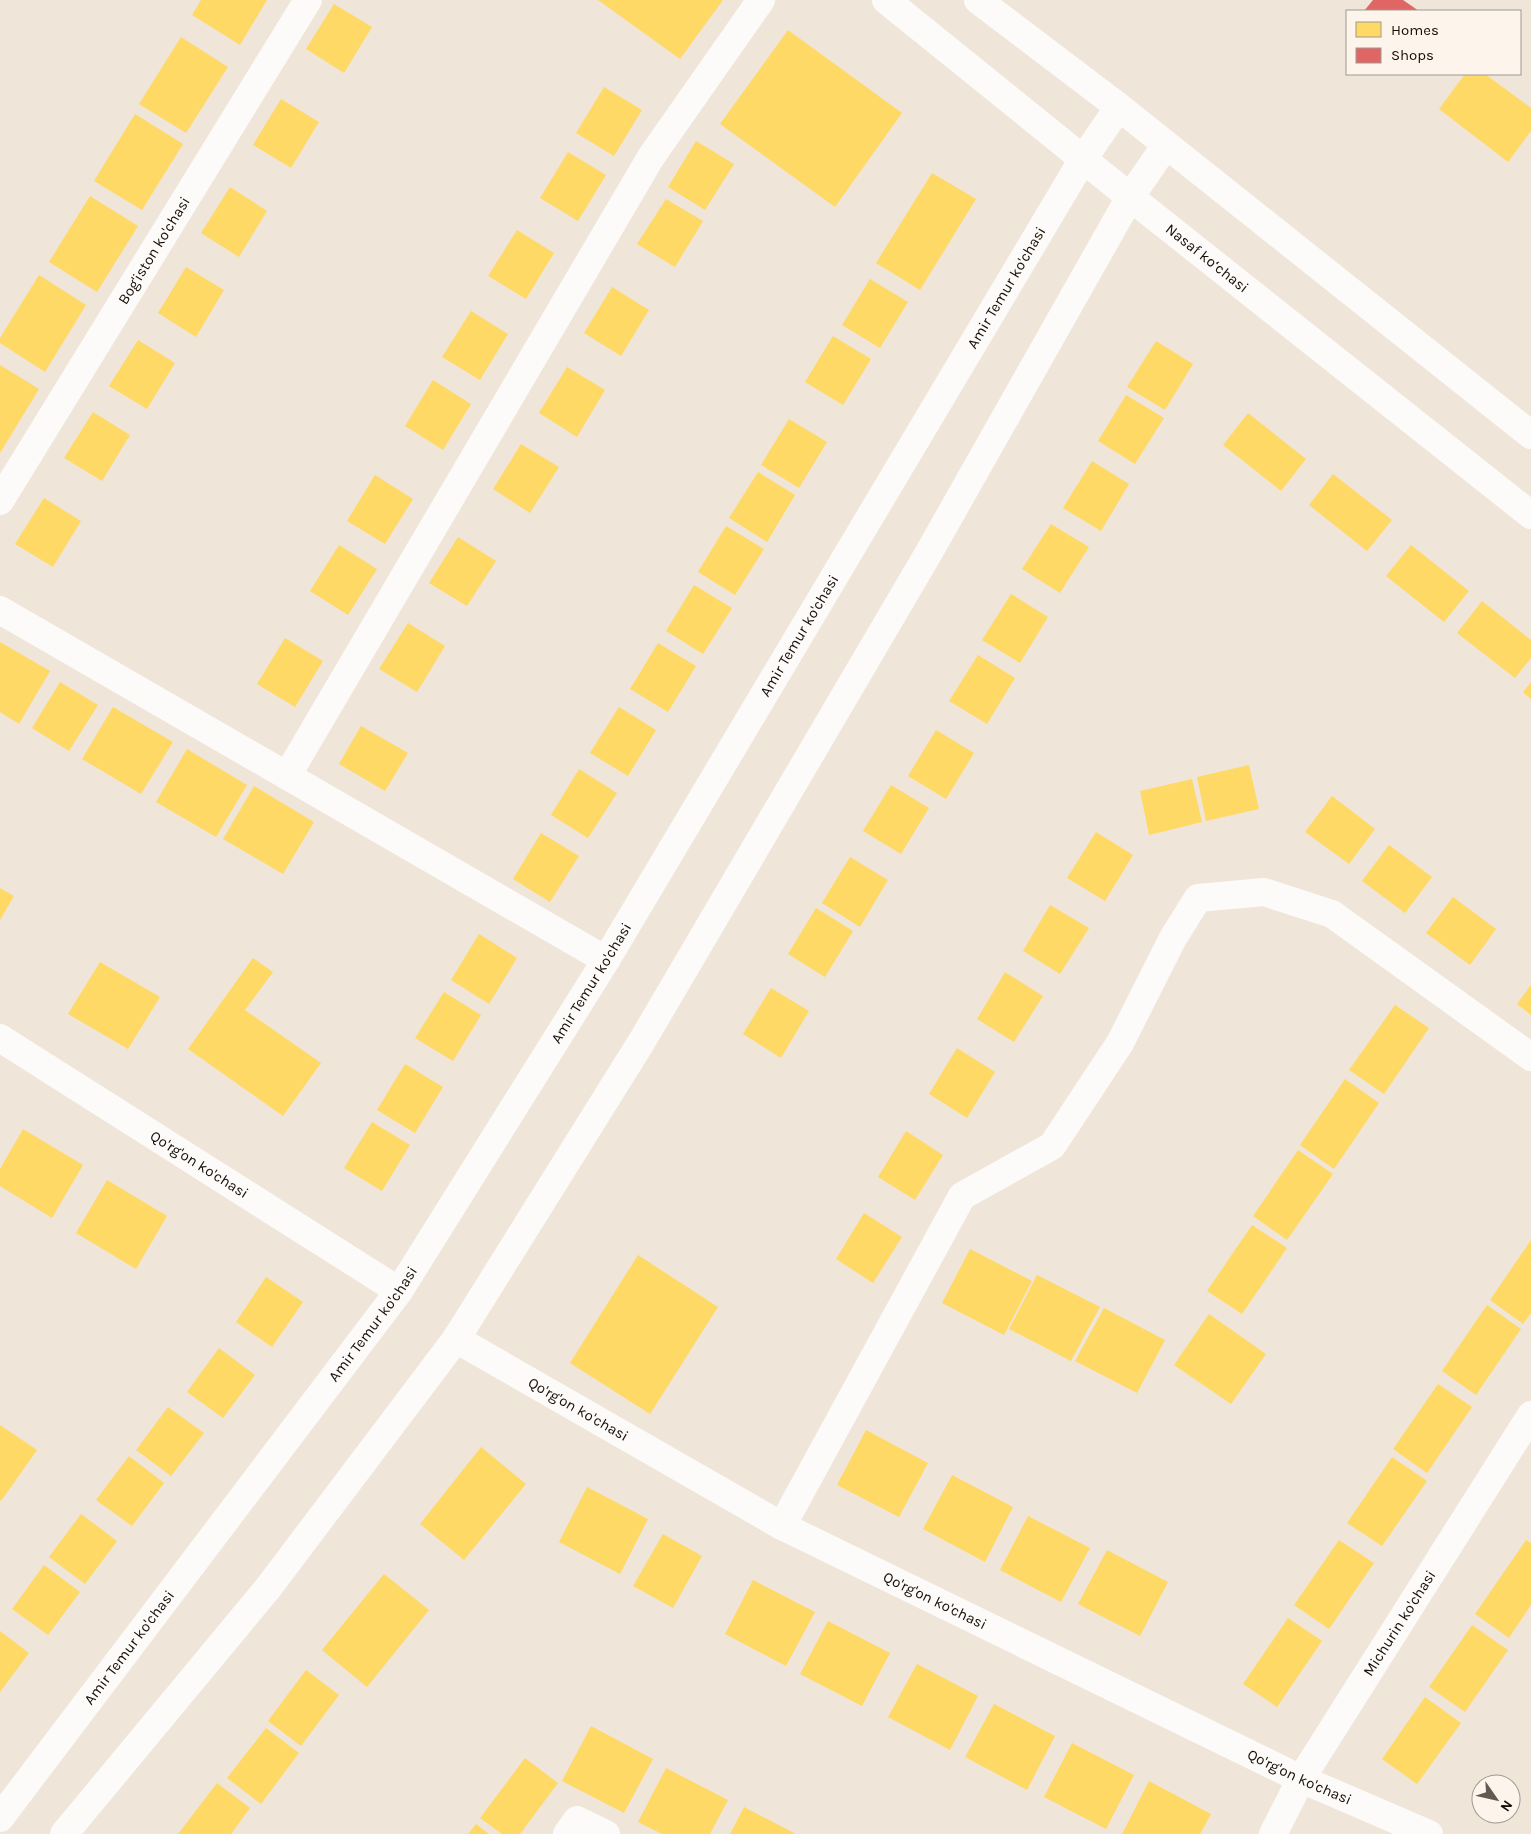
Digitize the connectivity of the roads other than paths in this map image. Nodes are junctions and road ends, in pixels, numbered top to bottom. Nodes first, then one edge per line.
1 (308, 0) edge
2 (761, 0) edge
3 (886, 0) edge
4 (978, 0) edge
5 (1118, 107) junction
6 (1166, 145) junction
7 (1083, 159) junction
8 (1130, 197) junction
9 (1531, 435) edge
10 (0, 501) edge
11 (1531, 515) edge
12 (0, 610) edge
13 (286, 776) junction
14 (606, 960) junction
15 (0, 1038) edge
16 (1531, 1057) edge
17 (399, 1291) junction
18 (456, 1339) junction
19 (1531, 1415) edge
20 (782, 1526) junction
21 (1301, 1779) junction
22 (0, 1818) edge
23 (64, 1834) edge
24 (566, 1834) edge
25 (606, 1834) edge
26 (1273, 1834) edge
27 (1429, 1834) edge

1 - 10 main road, Bog'iston ko'chasi
2 - 13 main road
3 - 7 main road, Nasaf ko‘chasi
4 - 5 main road
5 - 6 main road
5 - 7 main road, Amir Temur ko'chasi
6 - 8 main road
6 - 9 main road
7 - 8 main road, Nasaf ko‘chasi
7 - 14 main road, Amir Temur ko'chasi
8 - 11 main road, Nasaf ko‘chasi
8 - 18 main road
12 - 13 main road
13 - 14 main road
14 - 17 main road, Amir Temur ko'chasi
15 - 17 main road, Qo'rg'on ko'chasi
16 - 20 main road
17 - 22 main road, Amir Temur ko'chasi
18 - 20 main road, Qo'rg'on ko'chasi
18 - 23 main road
19 - 21 main road, Michurin ko'chasi
20 - 21 main road, Qo'rg'on ko'chasi
21 - 26 main road, Michurin ko'chasi
21 - 27 main road, Qo'rg'on ko'chasi
24 - 25 main road

